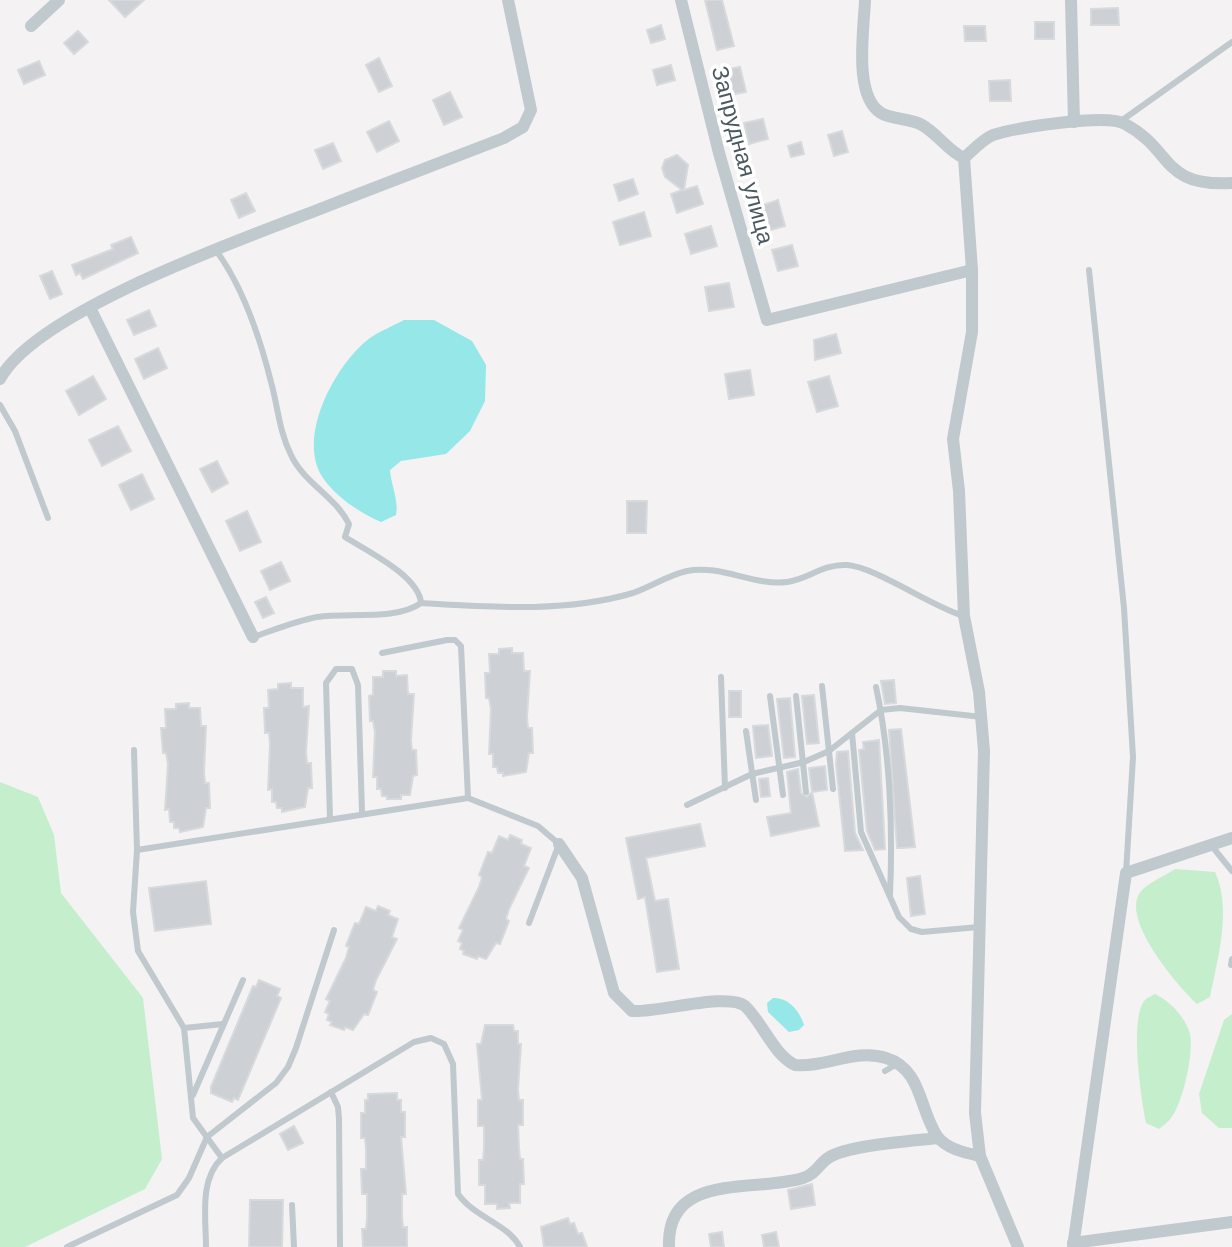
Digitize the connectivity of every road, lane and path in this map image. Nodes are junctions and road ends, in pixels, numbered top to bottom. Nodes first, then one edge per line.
1 (59, 0) edge
2 (508, 0) edge
3 (681, 0) edge
4 (865, 0) edge
5 (1071, 0) edge
6 (31, 26) dead end
7 (1232, 42) edge
8 (1121, 121) junction
9 (1074, 122) junction
10 (964, 158) junction
11 (1232, 183) edge
12 (215, 249) junction
13 (972, 270) junction
14 (1089, 270) dead end
15 (90, 307) junction
16 (0, 379) edge
17 (0, 405) edge
18 (48, 518) dead end
19 (421, 603) junction
20 (964, 616) junction
21 (253, 637) joint
22 (382, 653) dead end
23 (721, 677) dead end
24 (822, 685) dead end
25 (876, 687) dead end
26 (770, 696) dead end
27 (796, 696) dead end
28 (881, 710) junction
29 (982, 717) junction
30 (747, 731) dead end
31 (852, 733) junction
32 (134, 750) dead end
33 (829, 751) junction
34 (804, 762) junction
35 (779, 768) junction
36 (752, 774) junction
37 (725, 788) junction
38 (833, 789) dead end
39 (806, 792) dead end
40 (783, 795) dead end
41 (468, 798) junction
42 (756, 800) dead end
43 (687, 804) dead end
44 (362, 812) junction
45 (330, 818) junction
46 (1232, 838) edge
47 (558, 844) junction
48 (1210, 845) junction
49 (137, 850) junction
50 (1232, 871) edge
51 (1126, 873) junction
52 (890, 895) junction
53 (529, 923) dead end
54 (980, 927) junction
55 (334, 930) dead end
56 (243, 980) dead end
57 (223, 1024) junction
58 (184, 1028) junction
59 (899, 1063) junction
60 (885, 1071) dead end
61 (331, 1092) junction
62 (192, 1097) junction
63 (207, 1137) junction
64 (938, 1138) junction
65 (980, 1156) junction
66 (222, 1158) junction
67 (292, 1205) dead end
68 (1232, 1222) edge
69 (1073, 1245) edge
70 (66, 1247) edge
71 (206, 1247) edge
72 (294, 1247) edge
73 (340, 1247) edge
74 (520, 1247) edge
75 (669, 1247) edge
76 (1018, 1247) edge

1 - 6 street
2 - 12 street
3 - 13 street, Запрудная улица
4 - 10 street
5 - 9 street
7 - 8 lane
8 - 9 street
8 - 11 street
9 - 10 street
10 - 13 street
12 - 15 street
12 - 19 lane
13 - 20 street
14 - 51 lane
15 - 16 street
15 - 21 street
17 - 18 lane
19 - 20 lane
19 - 21 lane
20 - 29 street
22 - 41 lane
23 - 37 lane
24 - 33 lane
25 - 28 lane
26 - 35 lane
27 - 34 lane
28 - 29 lane
28 - 31 lane
28 - 52 lane
29 - 54 street
30 - 36 lane
31 - 33 lane
31 - 52 lane
32 - 49 lane
33 - 34 lane
33 - 38 lane
34 - 35 lane
34 - 39 lane
35 - 36 lane
35 - 40 lane
36 - 37 lane
36 - 42 lane
37 - 43 lane
41 - 44 lane
41 - 47 lane
44 - 45 lane
44 - 45 lane
45 - 49 lane
46 - 48 street
47 - 53 lane
47 - 59 street
48 - 50 lane
48 - 51 street
49 - 58 lane
51 - 69 street
52 - 54 lane
54 - 65 street
55 - 63 lane
56 - 57 lane
57 - 58 lane
57 - 62 lane
58 - 62 lane
59 - 60 lane
59 - 64 street
61 - 66 lane
61 - 73 lane
61 - 74 lane
62 - 63 lane
63 - 66 lane
63 - 70 lane
64 - 65 street
64 - 75 street
65 - 76 street
66 - 71 lane
67 - 72 lane
68 - 69 street

